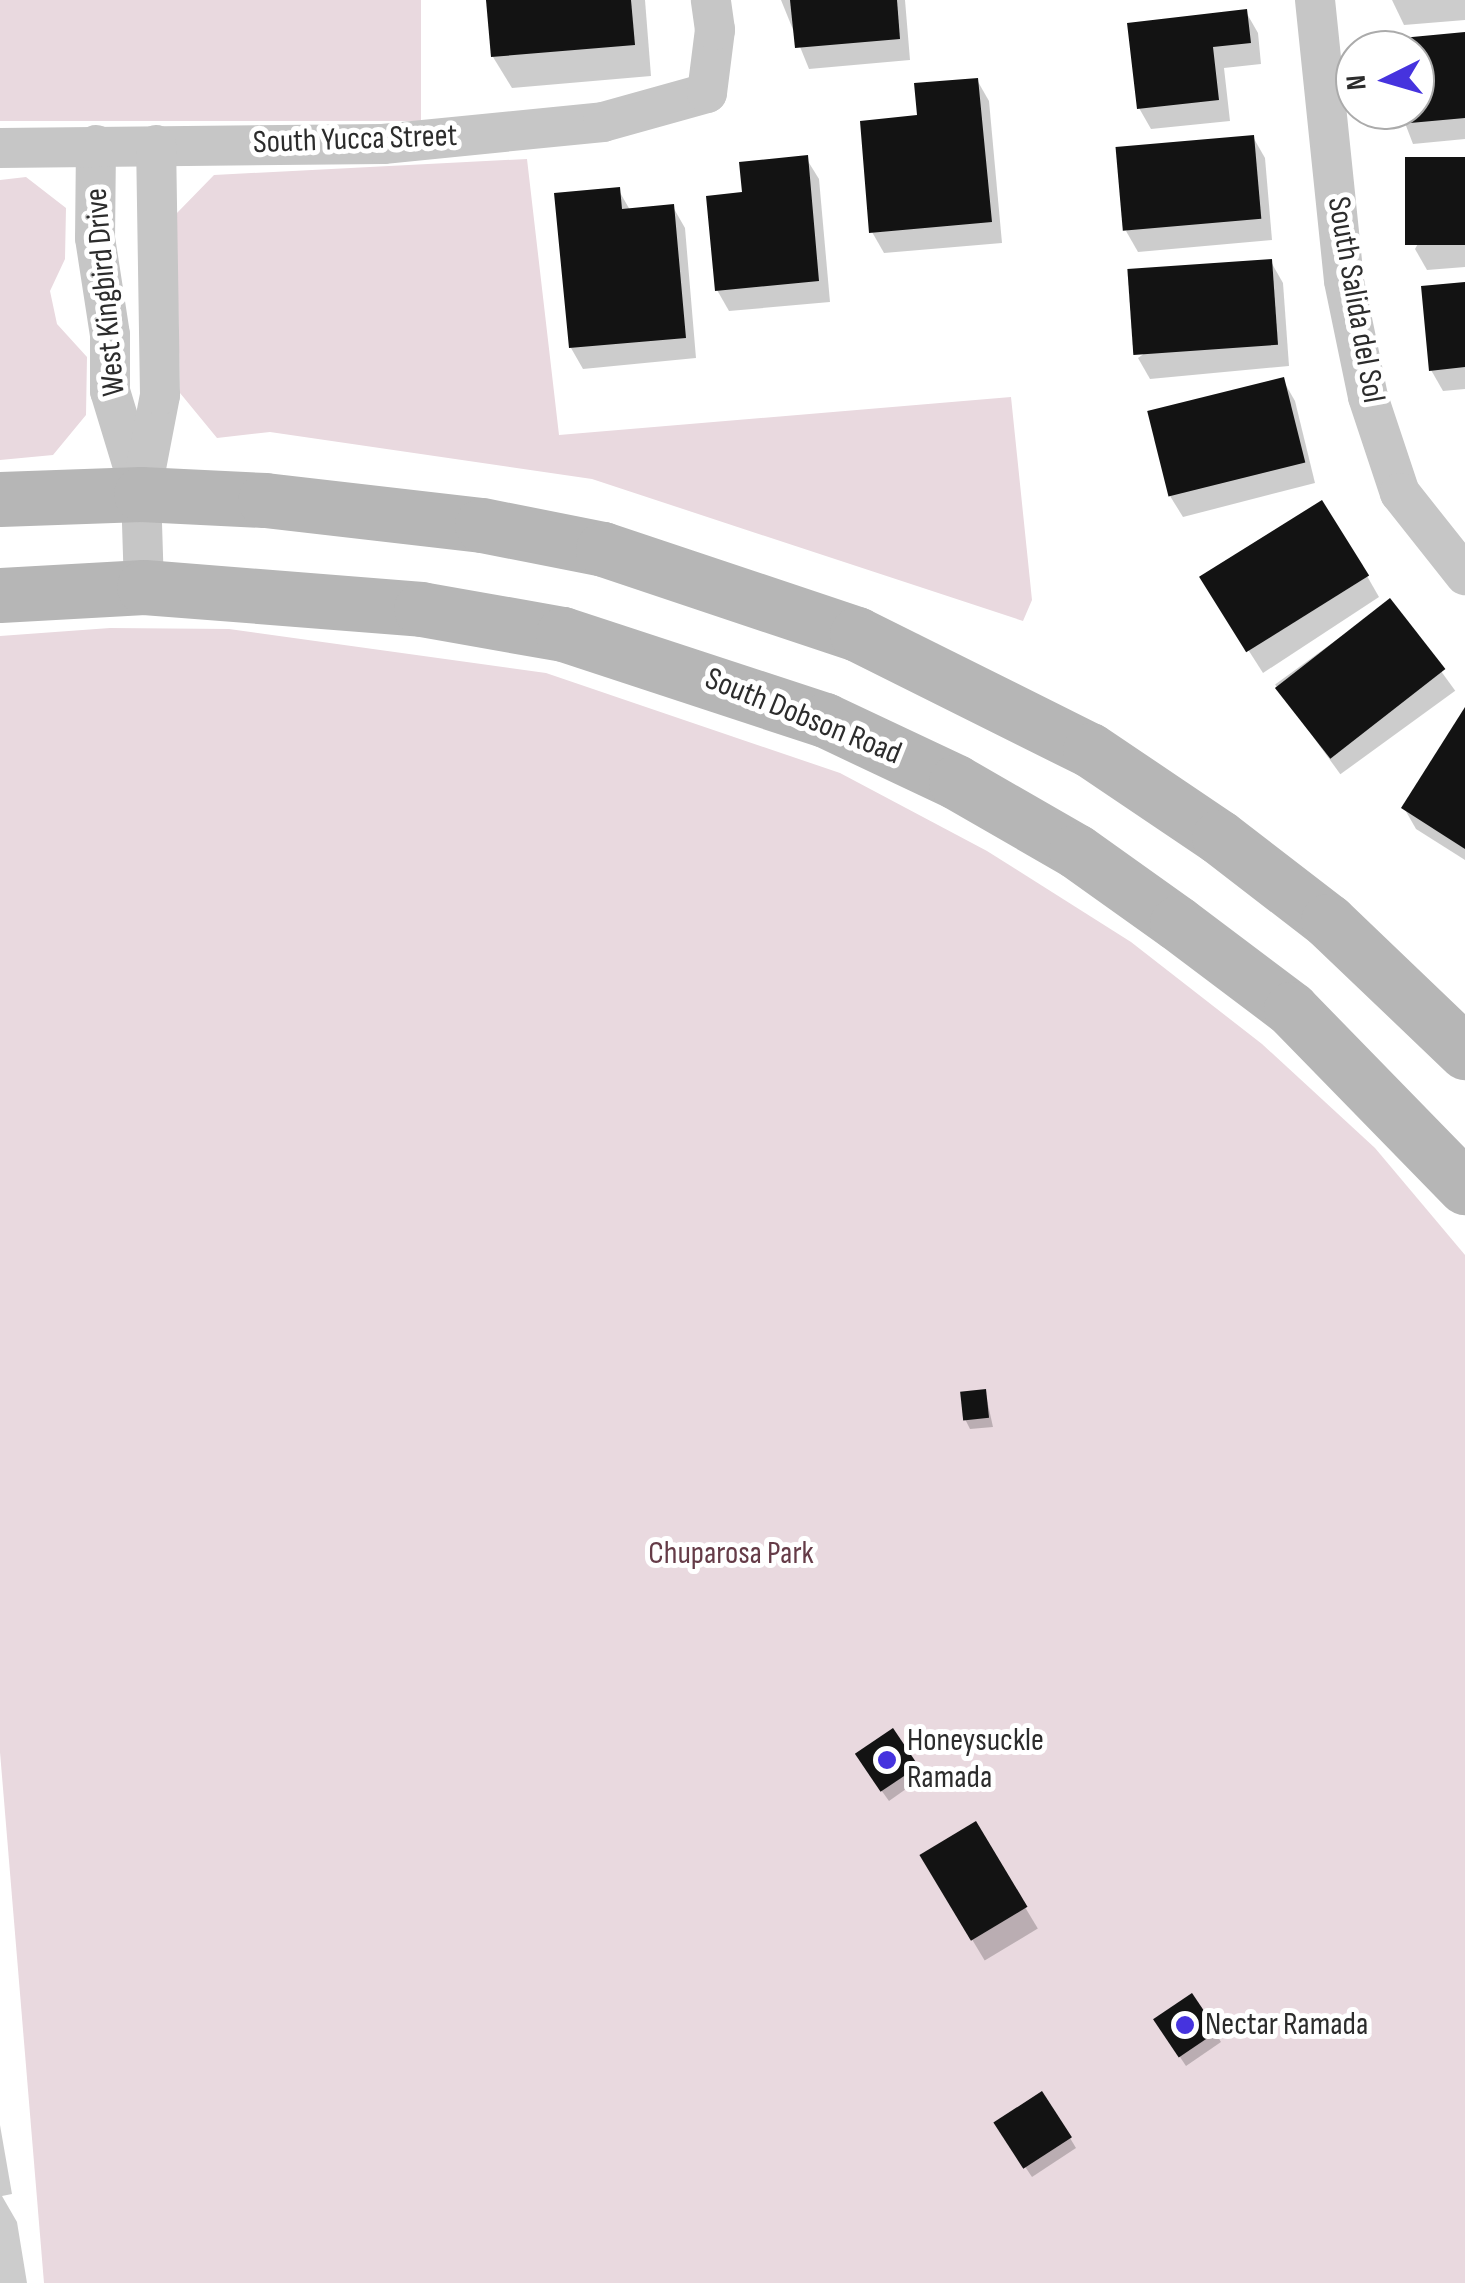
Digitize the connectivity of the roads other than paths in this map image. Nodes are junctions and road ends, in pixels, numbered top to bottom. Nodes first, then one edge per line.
1 (711, 0) edge
2 (1315, 0) edge
3 (96, 145) junction
4 (156, 145) junction
5 (0, 148) edge
6 (158, 291) junction
7 (104, 292) junction
8 (142, 494) junction
9 (0, 498) edge
10 (1465, 575) edge
11 (144, 587) junction
12 (0, 595) edge
13 (1465, 1052) edge
14 (1465, 1187) edge

1 - 4 street, South Yucca Street
2 - 10 street, South Salida del Sol
3 - 4 street, South Yucca Street
3 - 5 street, South Yucca Street
3 - 7 street, West Kingbird Drive
4 - 6 street, West Kingbird Drive
6 - 7 street
6 - 8 street, West Kingbird Drive
7 - 8 street, West Kingbird Drive
8 - 9 main road
8 - 11 street, West Kingbird Drive
8 - 13 main road
11 - 12 main road, South Dobson Road
11 - 14 main road, South Dobson Road

